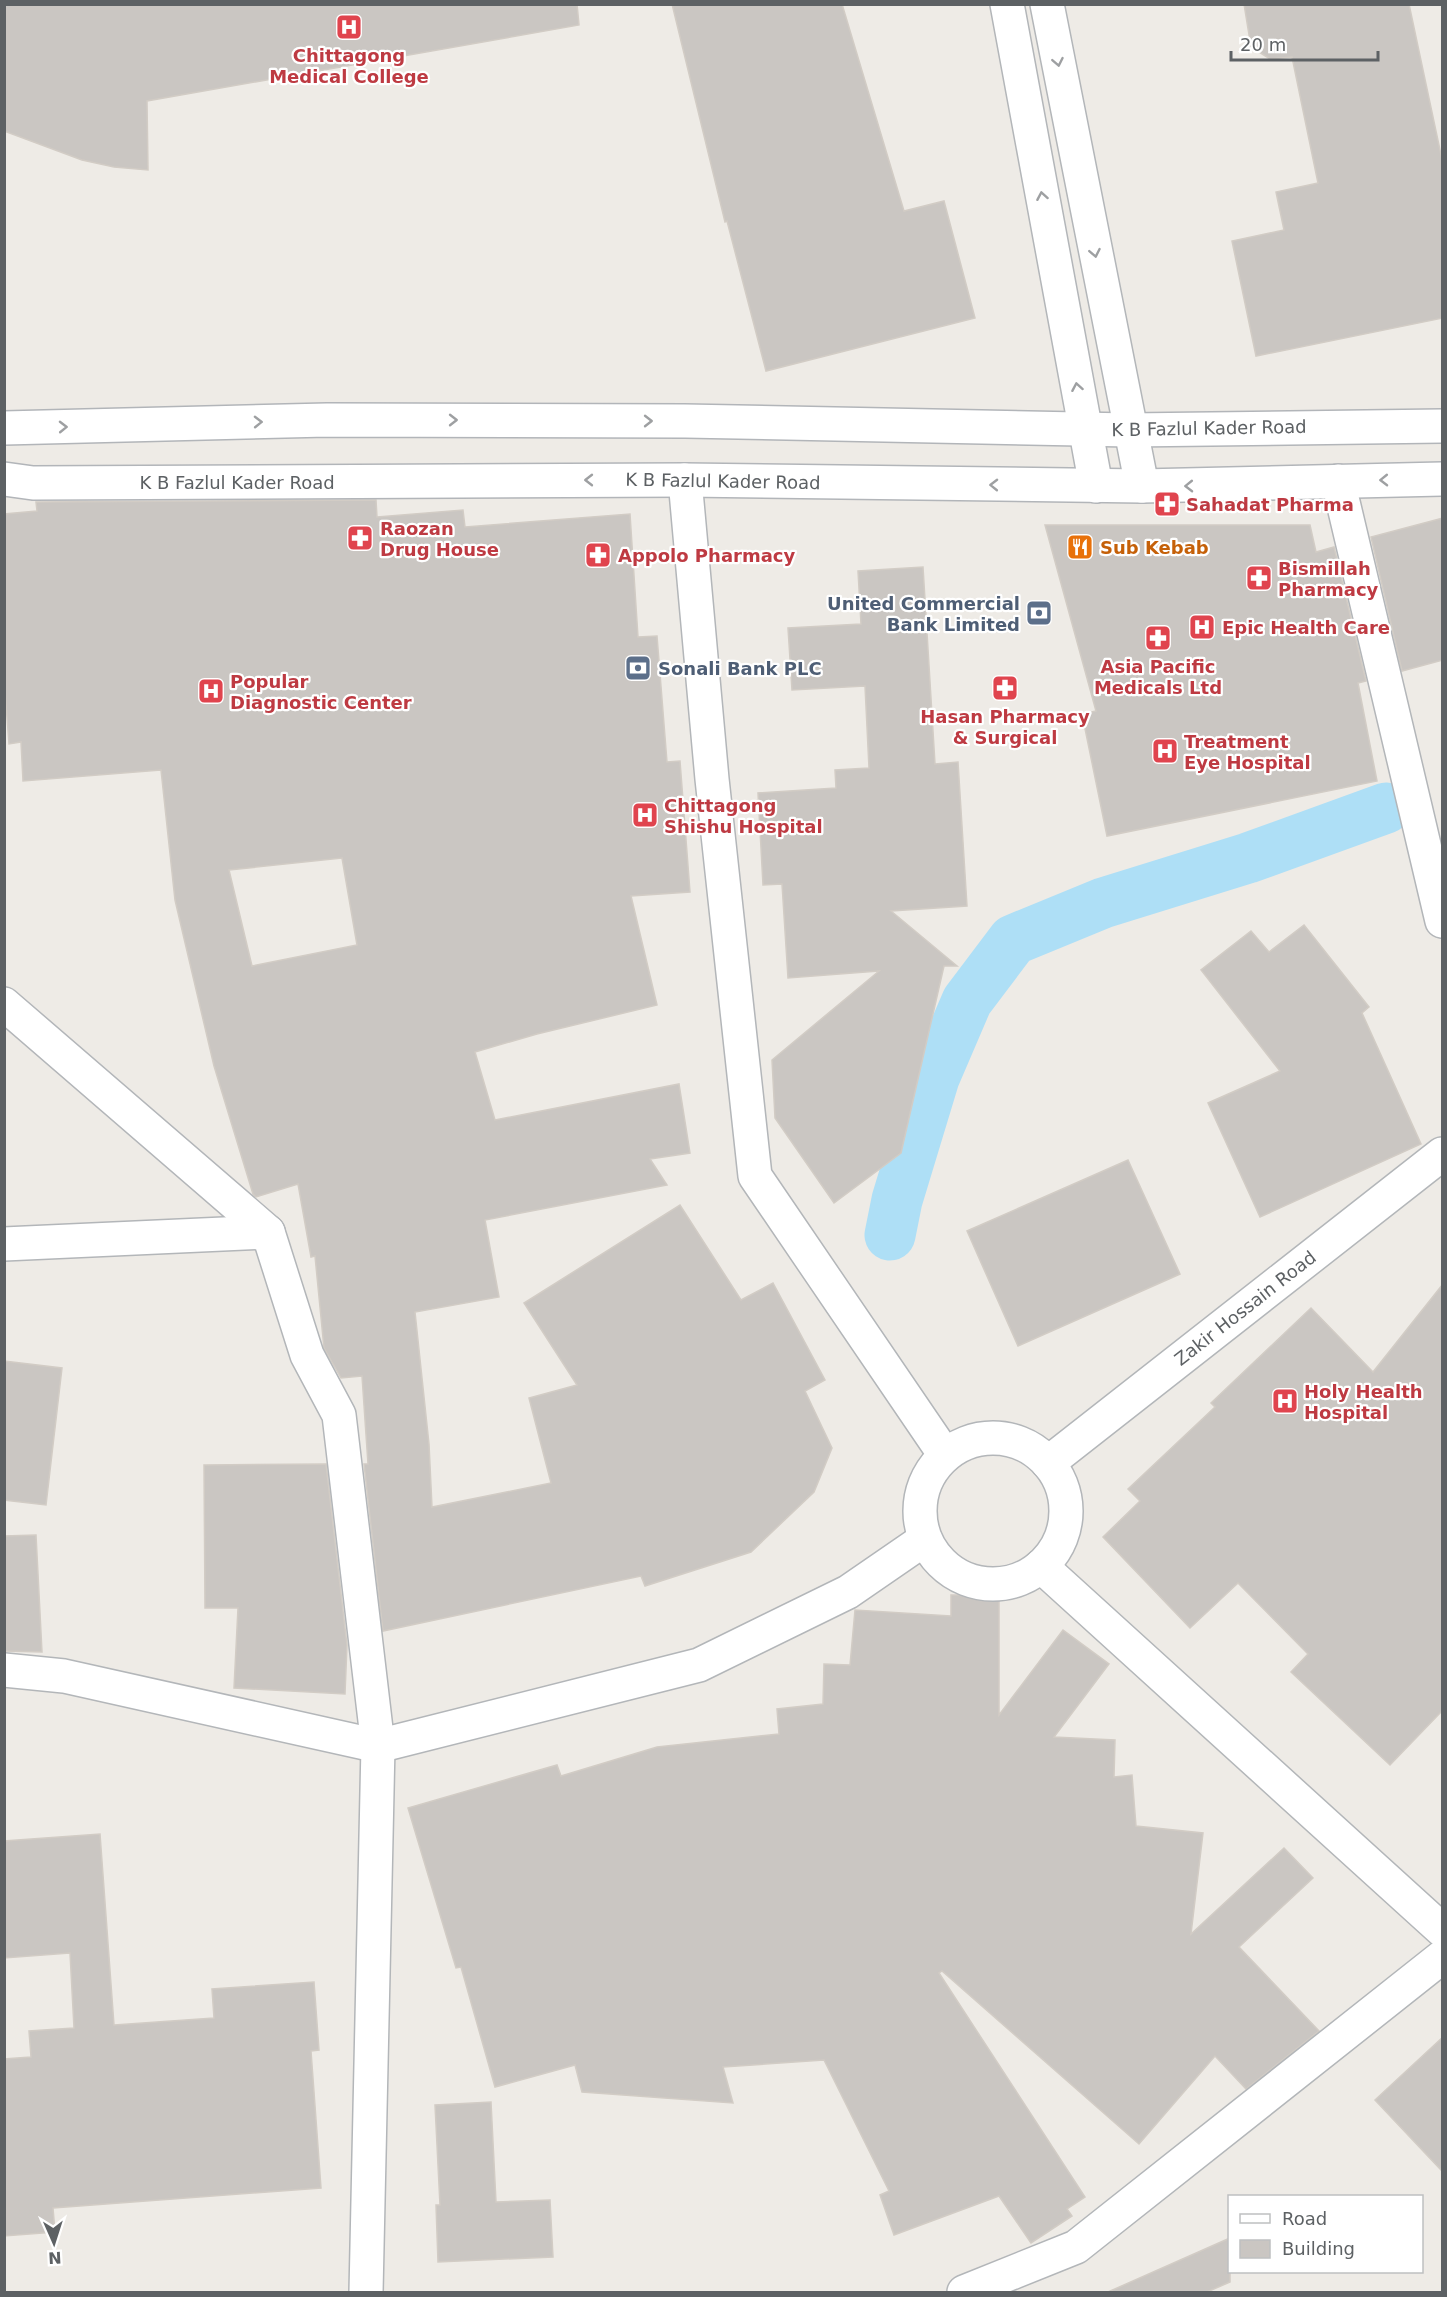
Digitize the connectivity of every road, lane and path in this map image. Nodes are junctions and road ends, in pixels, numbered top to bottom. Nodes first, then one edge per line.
1 (1007, 4) edge
2 (1047, 4) edge
3 (1443, 426) edge
4 (4, 428) edge
5 (1085, 429) junction
6 (1129, 430) junction
7 (4, 479) edge
8 (1443, 479) edge
9 (685, 480) junction
10 (1338, 481) junction
11 (1096, 486) junction
12 (1142, 486) junction
13 (1443, 921) edge
14 (4, 1004) edge
15 (1443, 1154) edge
16 (268, 1232) junction
17 (4, 1244) edge
18 (945, 1455) junction
19 (1048, 1463) junction
20 (925, 1539) junction
21 (1041, 1566) junction
22 (4, 1670) edge
23 (378, 1746) junction
24 (1443, 1930) edge
25 (1443, 1957) edge
26 (366, 2292) edge
27 (963, 2292) edge

5 -> 1 street
2 -> 6 street
3 - 6 street, K B Fazlul Kader Road
4 -> 5 street, K B Fazlul Kader Road
5 - 6 street, K B Fazlul Kader Road
5 - 11 street
6 - 12 street
9 -> 7 street, K B Fazlul Kader Road
8 -> 10 street, K B Fazlul Kader Road
11 -> 9 street, K B Fazlul Kader Road
9 - 18 street
10 -> 12 street, K B Fazlul Kader Road
10 - 13 street
11 - 12 street, K B Fazlul Kader Road
14 - 16 street
15 - 19 street, Zakir Hossain Road
16 - 17 street
16 - 23 street
18 - 19 street
18 - 20 street
19 - 21 street
20 - 21 street
20 - 23 street
21 - 24 street
22 - 23 street
23 - 26 street
25 - 27 street

